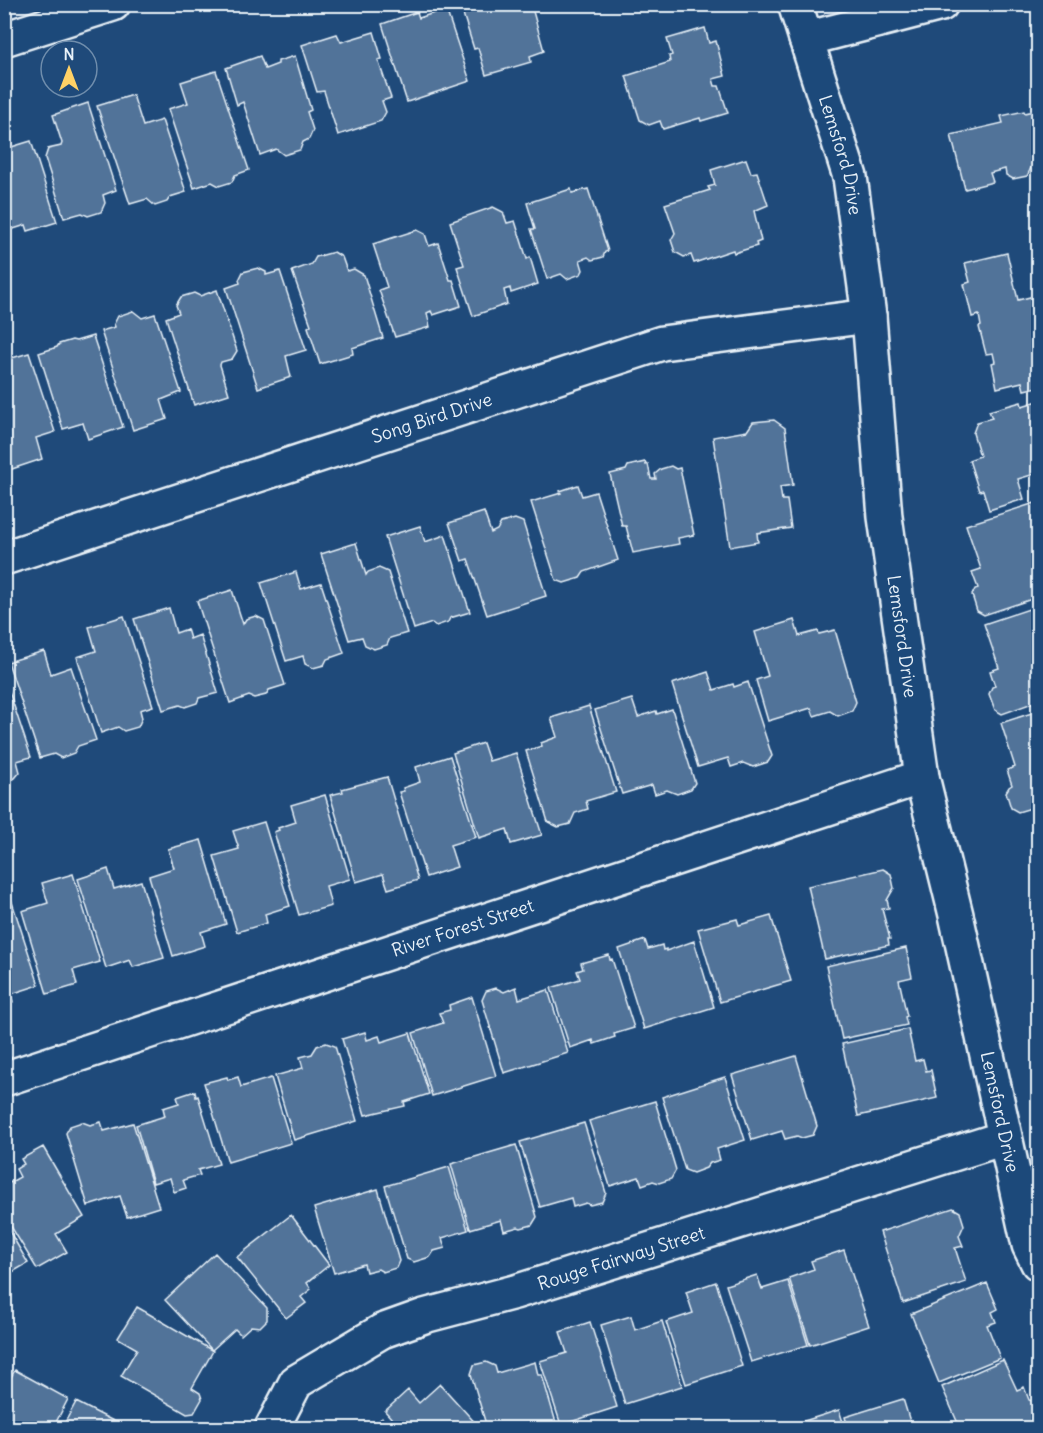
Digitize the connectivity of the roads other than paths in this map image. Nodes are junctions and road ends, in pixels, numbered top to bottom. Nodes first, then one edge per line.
1 (113, 4) edge
2 (795, 4) edge
3 (941, 4) edge
4 (4, 39) edge
5 (806, 39) junction
6 (869, 315) junction
7 (4, 558) edge
8 (922, 777) junction
9 (4, 1079) edge
10 (1004, 1138) junction
11 (1038, 1263) edge
12 (272, 1428) edge

1 - 4 street
2 - 5 street, Lemsford Drive
3 - 5 street
5 - 6 street, Lemsford Drive
6 - 7 street, Song Bird Drive
6 - 8 street, Lemsford Drive
8 - 9 street, River Forest Street
8 - 10 street, Lemsford Drive
10 - 11 street, Lemsford Drive
10 - 12 street, Rouge Fairway Street

